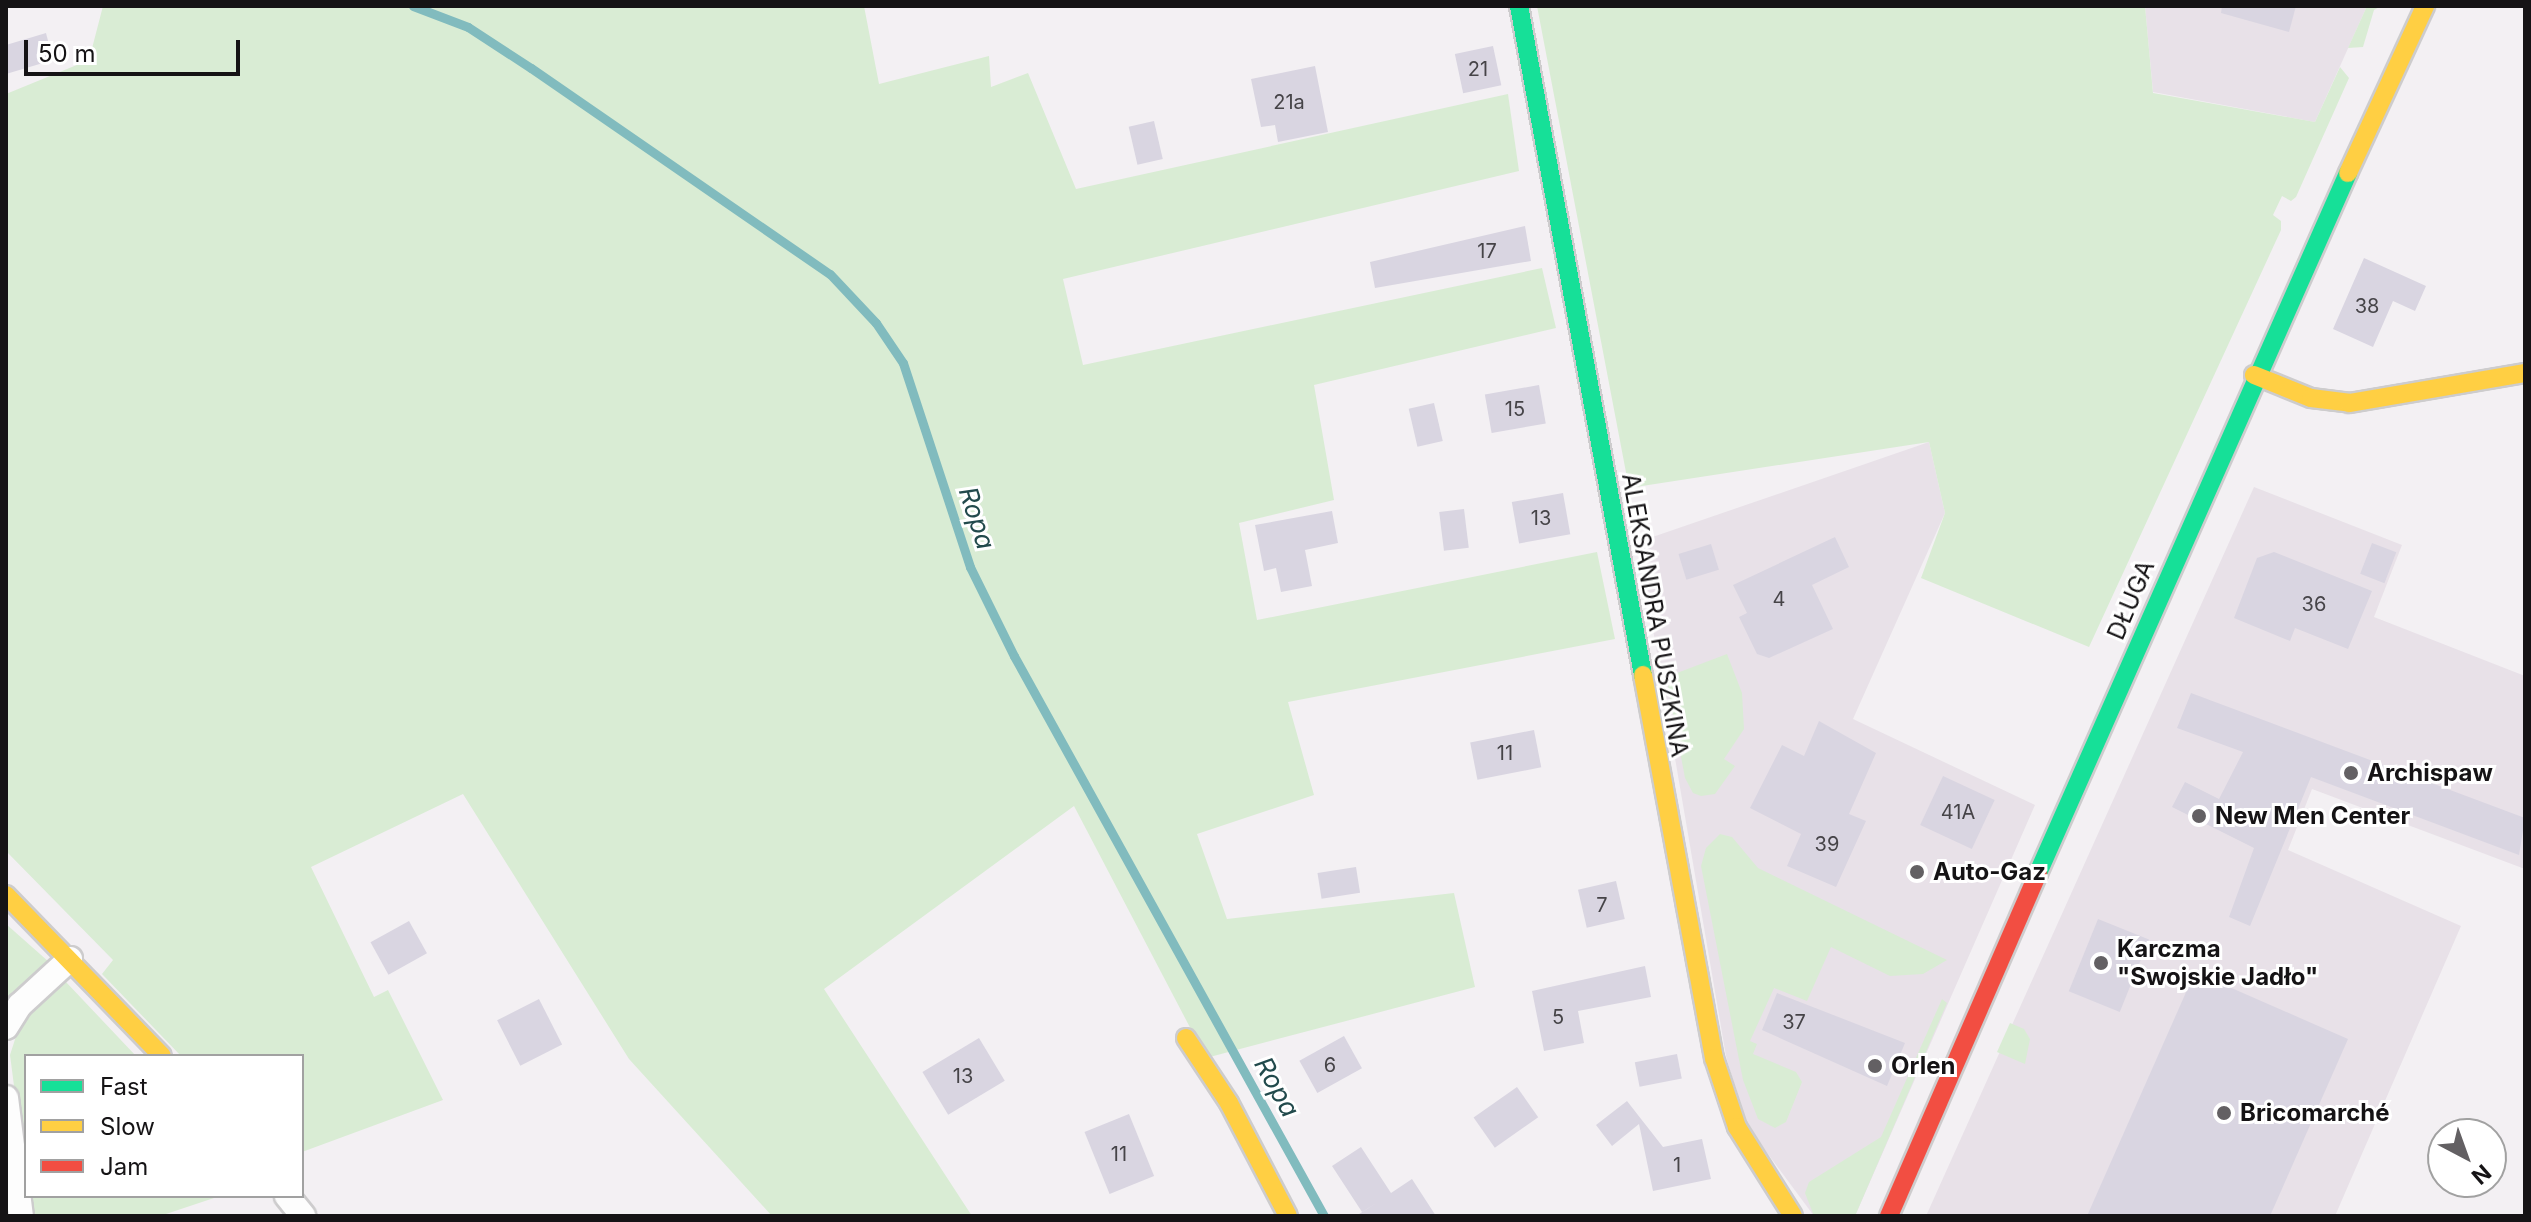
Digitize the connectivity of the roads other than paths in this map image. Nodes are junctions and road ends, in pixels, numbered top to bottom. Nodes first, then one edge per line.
1 (1519, 6) edge
2 (2425, 6) edge
3 (2525, 373) edge
4 (2254, 375) junction
5 (6, 895) edge
6 (70, 959) junction
7 (6, 1027) edge
8 (1186, 1038) dead end
9 (160, 1054) edge
10 (6, 1098) edge
11 (289, 1198) edge
12 (21, 1216) edge
13 (303, 1216) edge
14 (1288, 1216) edge
15 (1793, 1216) edge
16 (1889, 1216) edge

1 - 15 street, ALEKSANDRA PUSZKINA
2 - 4 street, DŁUGA
3 - 4 street
4 - 16 street, DŁUGA
5 - 6 street
6 - 7 street
6 - 9 street
8 - 14 street
10 - 12 street
11 - 13 street

